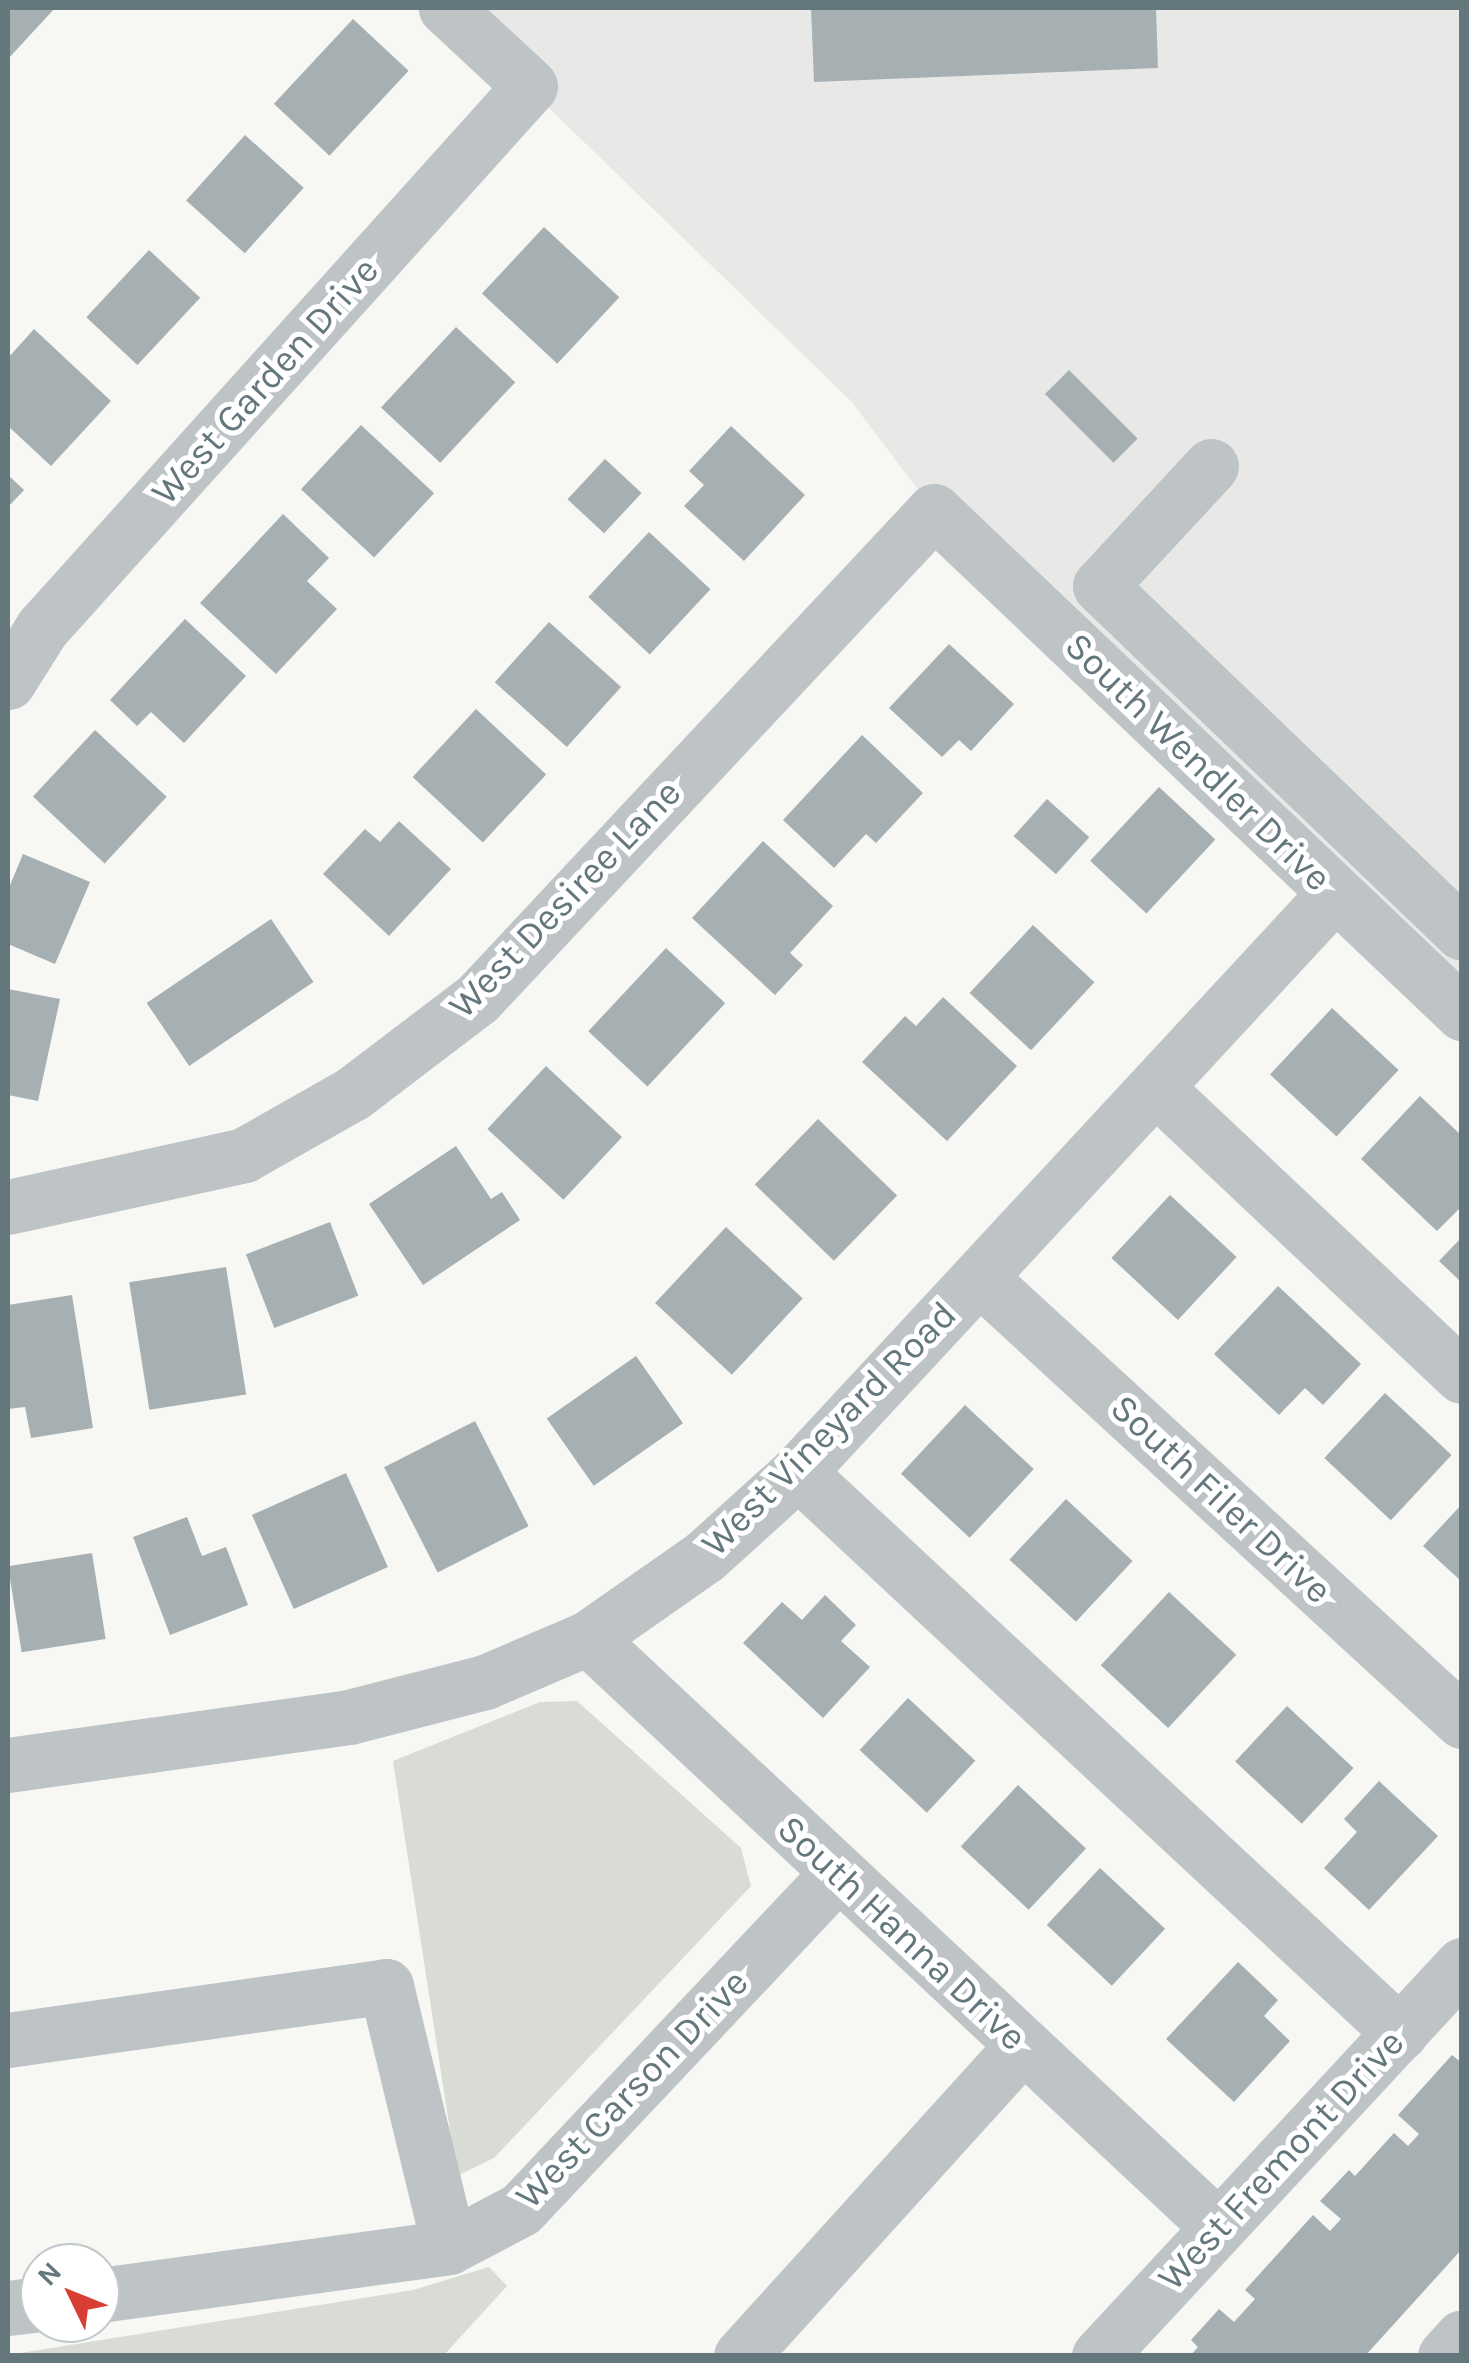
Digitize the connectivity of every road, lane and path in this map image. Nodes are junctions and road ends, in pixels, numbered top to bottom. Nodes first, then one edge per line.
1 (446, 8) edge
2 (1211, 466) dead end
3 (934, 511) joint
4 (8, 682) edge
5 (1335, 893) junction
6 (1462, 933) edge
7 (1462, 1014) edge
8 (1156, 1088) junction
9 (8, 1207) edge
10 (980, 1278) junction
11 (1462, 1376) edge
12 (798, 1472) junction
13 (588, 1638) junction
14 (1462, 1720) edge
15 (8, 1764) edge
16 (837, 1874) junction
17 (1462, 1964) edge
18 (1400, 2032) junction
19 (8, 2040) edge
20 (1023, 2045) junction
21 (1218, 2226) junction
22 (449, 2247) junction
23 (120, 2292) edge
24 (1462, 2337) edge
25 (740, 2356) edge
26 (1099, 2356) edge
27 (1444, 2356) edge

1 - 4 street, West Garden Drive
2 - 6 street
3 - 5 street, South Wendler Drive
3 - 9 street, West Desiree Lane
5 - 7 street, South Wendler Drive
5 - 8 street, West Vineyard Road
8 - 10 street, West Vineyard Road
8 - 11 street
10 - 12 street, West Vineyard Road
10 - 14 street, South Filer Drive
12 - 13 street, West Vineyard Road
12 - 18 street
13 - 15 street, West Vineyard Road
13 - 16 street, South Hanna Drive
16 - 20 street, South Hanna Drive
16 - 22 street, West Carson Drive
17 - 18 street, West Fremont Drive
18 - 21 street, West Fremont Drive
19 - 22 street
20 - 21 street, South Hanna Drive
20 - 25 street
21 - 26 street, West Fremont Drive
22 - 23 street, West Carson Drive
24 - 27 street

